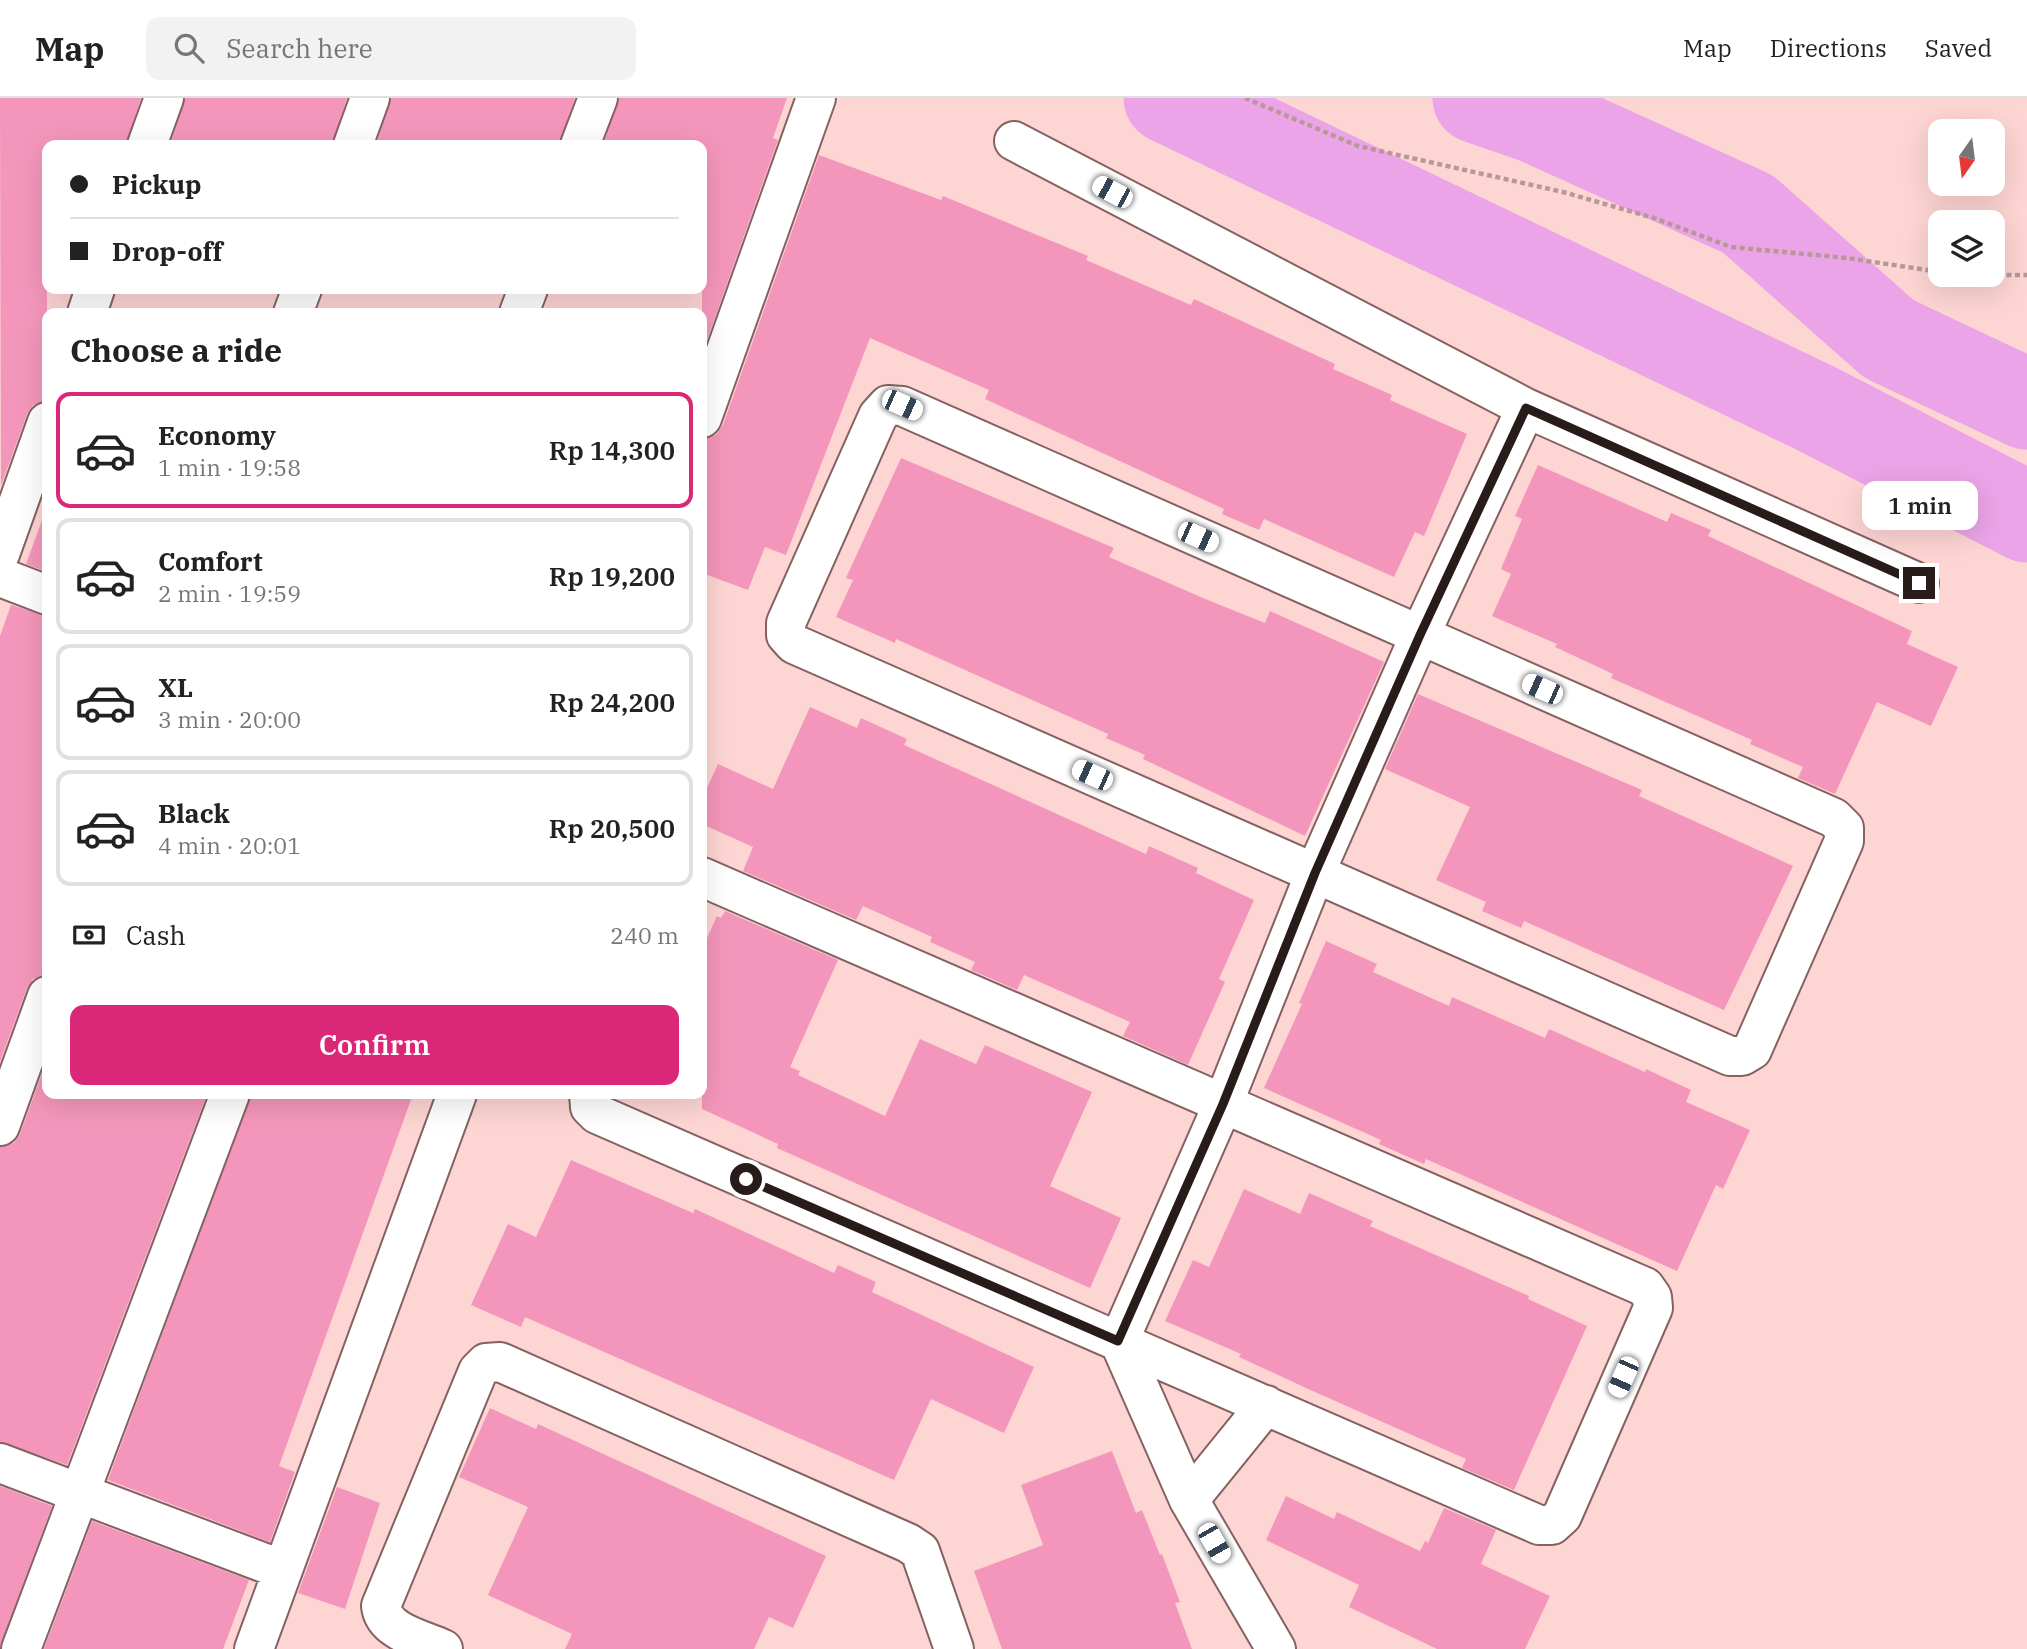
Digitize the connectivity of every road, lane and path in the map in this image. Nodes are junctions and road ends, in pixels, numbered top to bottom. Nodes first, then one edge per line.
1 (164, 98) edge
2 (370, 98) edge
3 (598, 98) edge
4 (816, 98) edge
5 (1245, 98) edge
6 (149, 140) edge
7 (355, 140) edge
8 (582, 140) edge
9 (1014, 141) dead end
10 (1928, 270) edge
11 (2027, 275) edge
12 (2005, 276) edge
13 (707, 404) edge
14 (1526, 408) junction
15 (42, 436) edge
16 (0, 554) edge
17 (0, 578) edge
18 (1919, 583) dead end
19 (42, 593) edge
20 (1420, 635) junction
21 (1315, 873) junction
22 (707, 879) edge
23 (42, 1010) edge
24 (228, 1099) edge
25 (455, 1099) edge
26 (589, 1099) edge
27 (1223, 1104) junction
28 (0, 1125) edge
29 (1118, 1341) junction
30 (1266, 1405) junction
31 (0, 1463) edge
32 (80, 1493) junction
33 (1189, 1500) junction
34 (283, 1570) junction
35 (21, 1649) edge
36 (254, 1649) edge
37 (443, 1649) edge
38 (954, 1649) edge
39 (1276, 1649) edge

1 - 6 street
2 - 7 street
3 - 8 street
4 - 13 street
5 - 10 path
9 - 14 street
11 - 12 path
14 - 18 street
14 - 20 street
15 - 16 street
17 - 19 street
20 - 21 street
20 - 21 street
20 - 21 street
21 - 27 street
22 - 27 street
23 - 28 street
24 - 32 street
25 - 34 street
26 - 29 street
27 - 29 street
27 - 30 street
29 - 30 street
29 - 33 street
30 - 33 street
31 - 32 street
32 - 34 street
32 - 35 street
33 - 39 street
34 - 36 street
37 - 38 street

